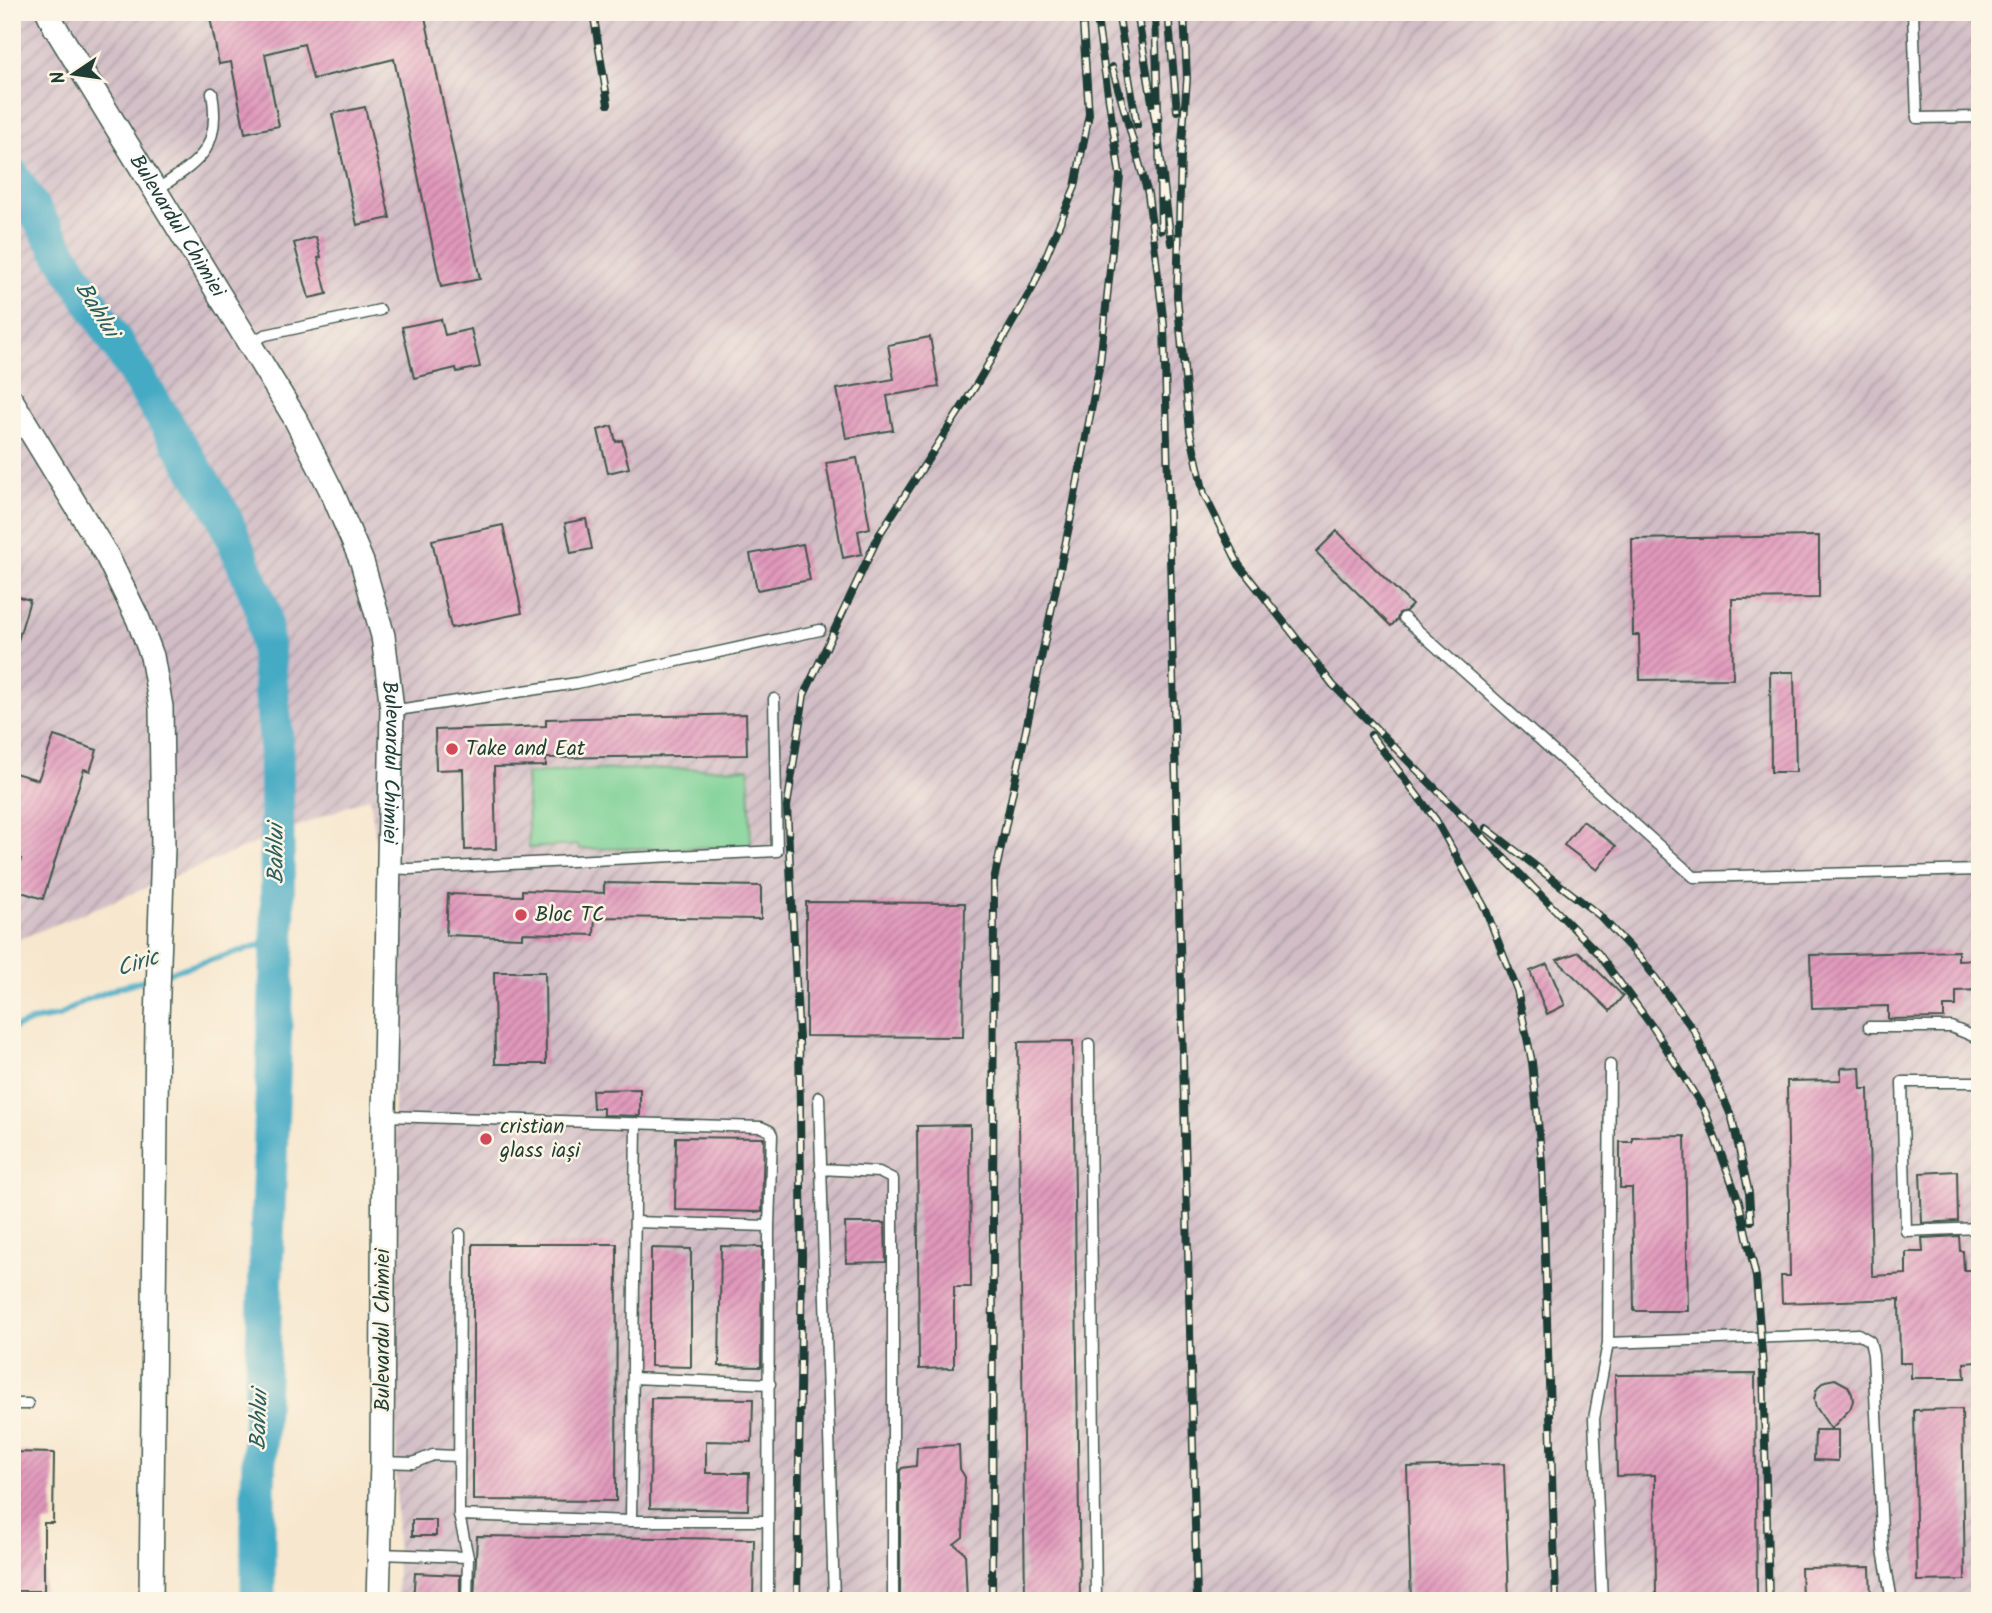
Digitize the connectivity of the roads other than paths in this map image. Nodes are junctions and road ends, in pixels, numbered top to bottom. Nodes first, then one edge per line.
1 (48, 12) edge
2 (1913, 12) edge
3 (212, 93) dead end
4 (1980, 117) edge
5 (155, 191) junction
6 (380, 310) dead end
7 (250, 344) junction
8 (12, 401) edge
9 (1404, 618) dead end
10 (820, 630) dead end
11 (774, 699) dead end
12 (392, 709) junction
13 (388, 868) junction
14 (1980, 870) edge
15 (1869, 1027) dead end
16 (1980, 1039) edge
17 (1089, 1044) dead end
18 (1610, 1065) dead end
19 (1979, 1081) edge
20 (1980, 1093) edge
21 (819, 1097) dead end
22 (384, 1116) junction
23 (636, 1123) junction
24 (820, 1169) junction
25 (635, 1222) junction
26 (769, 1226) junction
27 (1980, 1228) edge
28 (460, 1234) dead end
29 (1608, 1343) junction
30 (633, 1378) junction
31 (770, 1384) junction
32 (12, 1404) edge
33 (28, 1404) dead end
34 (458, 1456) junction
35 (382, 1462) junction
36 (459, 1515) junction
37 (631, 1521) junction
38 (768, 1521) junction
39 (379, 1554) junction
40 (468, 1557) junction
41 (151, 1601) edge
42 (379, 1601) edge
43 (467, 1601) edge
44 (768, 1601) edge
45 (834, 1601) edge
46 (893, 1601) edge
47 (1096, 1601) edge
48 (1602, 1601) edge
49 (1892, 1601) edge

1 - 5 street, Bulevardul Chimiei
2 - 4 lane
3 - 5 lane
5 - 7 street, Bulevardul Chimiei
6 - 7 lane
7 - 12 street, Bulevardul Chimiei
8 - 41 street
9 - 14 lane
10 - 12 lane
11 - 13 lane
12 - 13 street, Bulevardul Chimiei
13 - 22 street, Bulevardul Chimiei
15 - 16 lane
17 - 47 lane
18 - 29 lane
19 - 20 lane
19 - 27 lane
21 - 24 lane
22 - 23 lane
22 - 35 street, Bulevardul Chimiei
23 - 25 lane
23 - 26 lane
24 - 45 lane
24 - 46 lane
25 - 26 lane
25 - 30 lane
26 - 31 lane
28 - 34 lane
29 - 48 lane
29 - 49 lane
30 - 31 lane
30 - 37 lane
31 - 38 lane
32 - 33 lane
34 - 35 lane
34 - 36 lane
35 - 39 street, Bulevardul Chimiei
36 - 37 lane
36 - 40 lane
37 - 38 lane
38 - 44 lane
39 - 40 lane
39 - 42 street, Bulevardul Chimiei
40 - 43 lane

